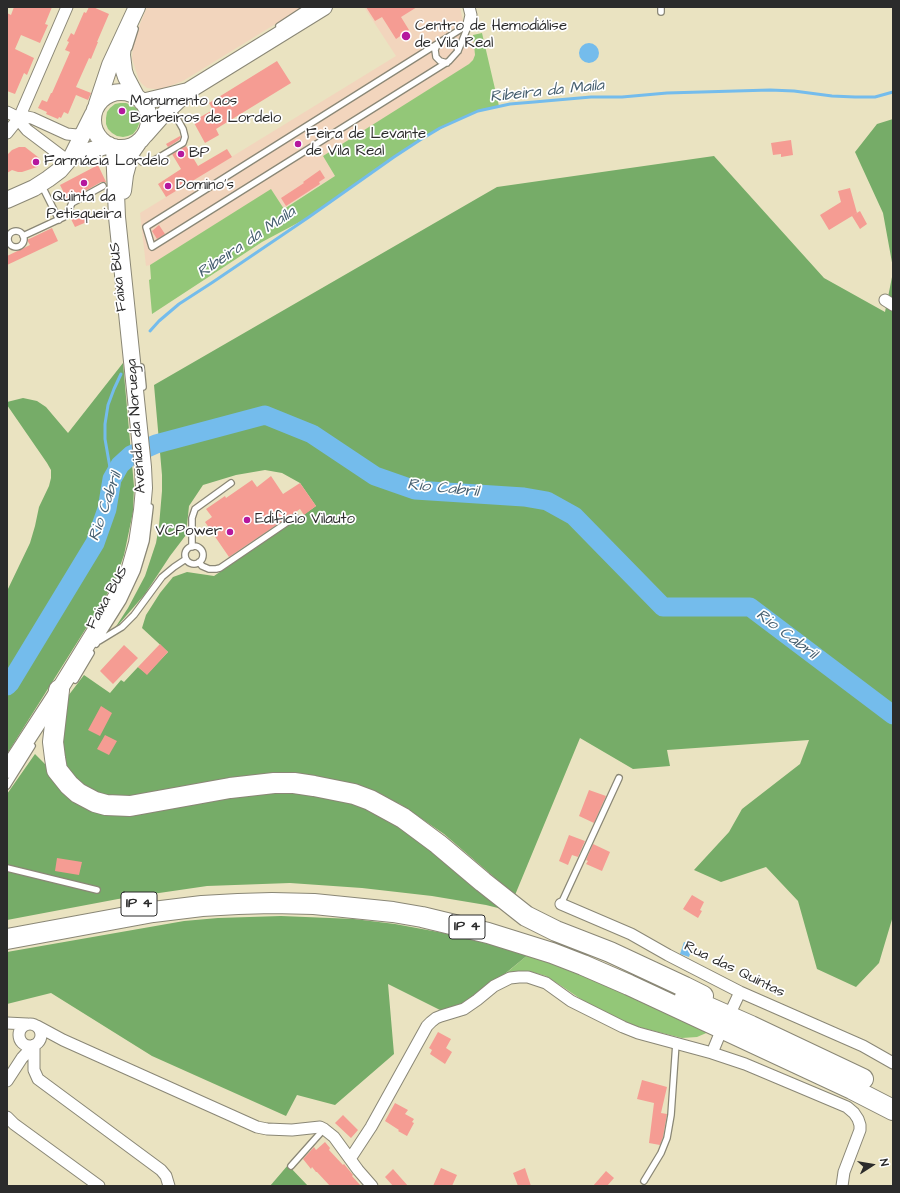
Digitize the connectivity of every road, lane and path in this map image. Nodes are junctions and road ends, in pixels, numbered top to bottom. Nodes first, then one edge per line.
1 (68, 7) edge
2 (137, 7) edge
3 (308, 7) edge
4 (324, 7) edge
5 (469, 7) edge
6 (469, 24) junction
7 (137, 26) dead end
8 (276, 27) dead end
9 (124, 37) junction
10 (444, 40) junction
11 (437, 44) junction
12 (458, 51) junction
13 (447, 63) junction
14 (184, 89) junction
15 (142, 97) junction
16 (171, 108) junction
17 (95, 109) junction
18 (7, 112) edge
19 (19, 118) junction
20 (7, 132) edge
21 (84, 132) junction
22 (138, 144) junction
23 (111, 146) junction
24 (70, 158) junction
25 (41, 184) junction
26 (103, 186) dead end
27 (7, 200) edge
28 (59, 220) junction
29 (23, 236) dead end
30 (120, 238) junction
31 (140, 361) dead end
32 (143, 395) dead end
33 (231, 484) dead end
34 (151, 501) dead end
35 (295, 517) dead end
36 (192, 547) junction
37 (186, 560) junction
38 (199, 562) junction
39 (92, 644) junction
40 (60, 700) junction
41 (37, 738) dead end
42 (7, 770) edge
43 (619, 778) dead end
44 (7, 786) edge
45 (7, 868) edge
46 (97, 890) dead end
47 (561, 904) joint
48 (7, 928) edge
49 (7, 939) edge
50 (740, 992) junction
51 (733, 1007) dead end
52 (8, 1023) edge
53 (32, 1025) junction
54 (752, 1026) junction
55 (720, 1036) dead end
56 (20, 1038) junction
57 (63, 1040) junction
58 (37, 1043) junction
59 (676, 1043) junction
60 (712, 1053) junction
61 (22, 1058) junction
62 (893, 1063) edge
63 (7, 1081) edge
64 (893, 1095) edge
65 (893, 1110) edge
66 (7, 1117) edge
67 (322, 1128) junction
68 (350, 1159) junction
69 (291, 1166) dead end
70 (644, 1181) dead end
71 (99, 1186) edge
72 (169, 1186) edge
73 (372, 1186) edge
74 (842, 1186) edge

1 - 19 street
2 - 9 main road
3 - 8 lane
4 - 14 main road
5 - 6 street
6 - 10 lane
6 - 12 lane
7 - 15 lane
9 - 15 main road
9 - 17 main road
10 - 11 lane
10 - 12 lane
11 - 13 lane
11 - 13 lane
12 - 13 lane
14 - 15 main road
14 - 16 main road
15 - 17 main road
15 - 22 main road
16 - 22 main road
16 - 22 lane
17 - 21 main road
17 - 23 main road
18 - 19 street
19 - 20 street
19 - 21 street
19 - 24 street
21 - 24 main road
22 - 23 main road
22 - 30 main road, Avenida da Noruega
23 - 24 main road
23 - 30 main road, Avenida da Noruega
24 - 25 main road
25 - 27 main road
25 - 28 lane
26 - 28 lane
28 - 29 lane
30 - 39 main road, Avenida da Noruega
31 - 32 lane
33 - 36 lane
34 - 39 lane, Faixa BUS
35 - 38 lane
36 - 37 lane
36 - 38 lane
37 - 38 lane
37 - 39 lane
39 - 40 main road, Avenida da Noruega
40 - 42 main road, Avenida da Noruega
40 - 54 highway
41 - 44 lane
43 - 47 lane
45 - 46 lane
47 - 50 street, Rua das Quintas
48 - 54 highway, IP 4
49 - 65 highway, IP 4
50 - 51 street
50 - 62 street, Rua das Quintas
52 - 53 street
52 - 56 street
53 - 56 street
53 - 57 street
53 - 58 street
54 - 64 highway, IP 4
55 - 60 street
56 - 58 street
56 - 61 street
57 - 58 street
57 - 67 street
58 - 61 street
58 - 72 street
59 - 60 street
59 - 68 street
59 - 70 lane
60 - 74 street
61 - 63 street
66 - 71 street
67 - 68 street
67 - 69 lane
68 - 73 street

